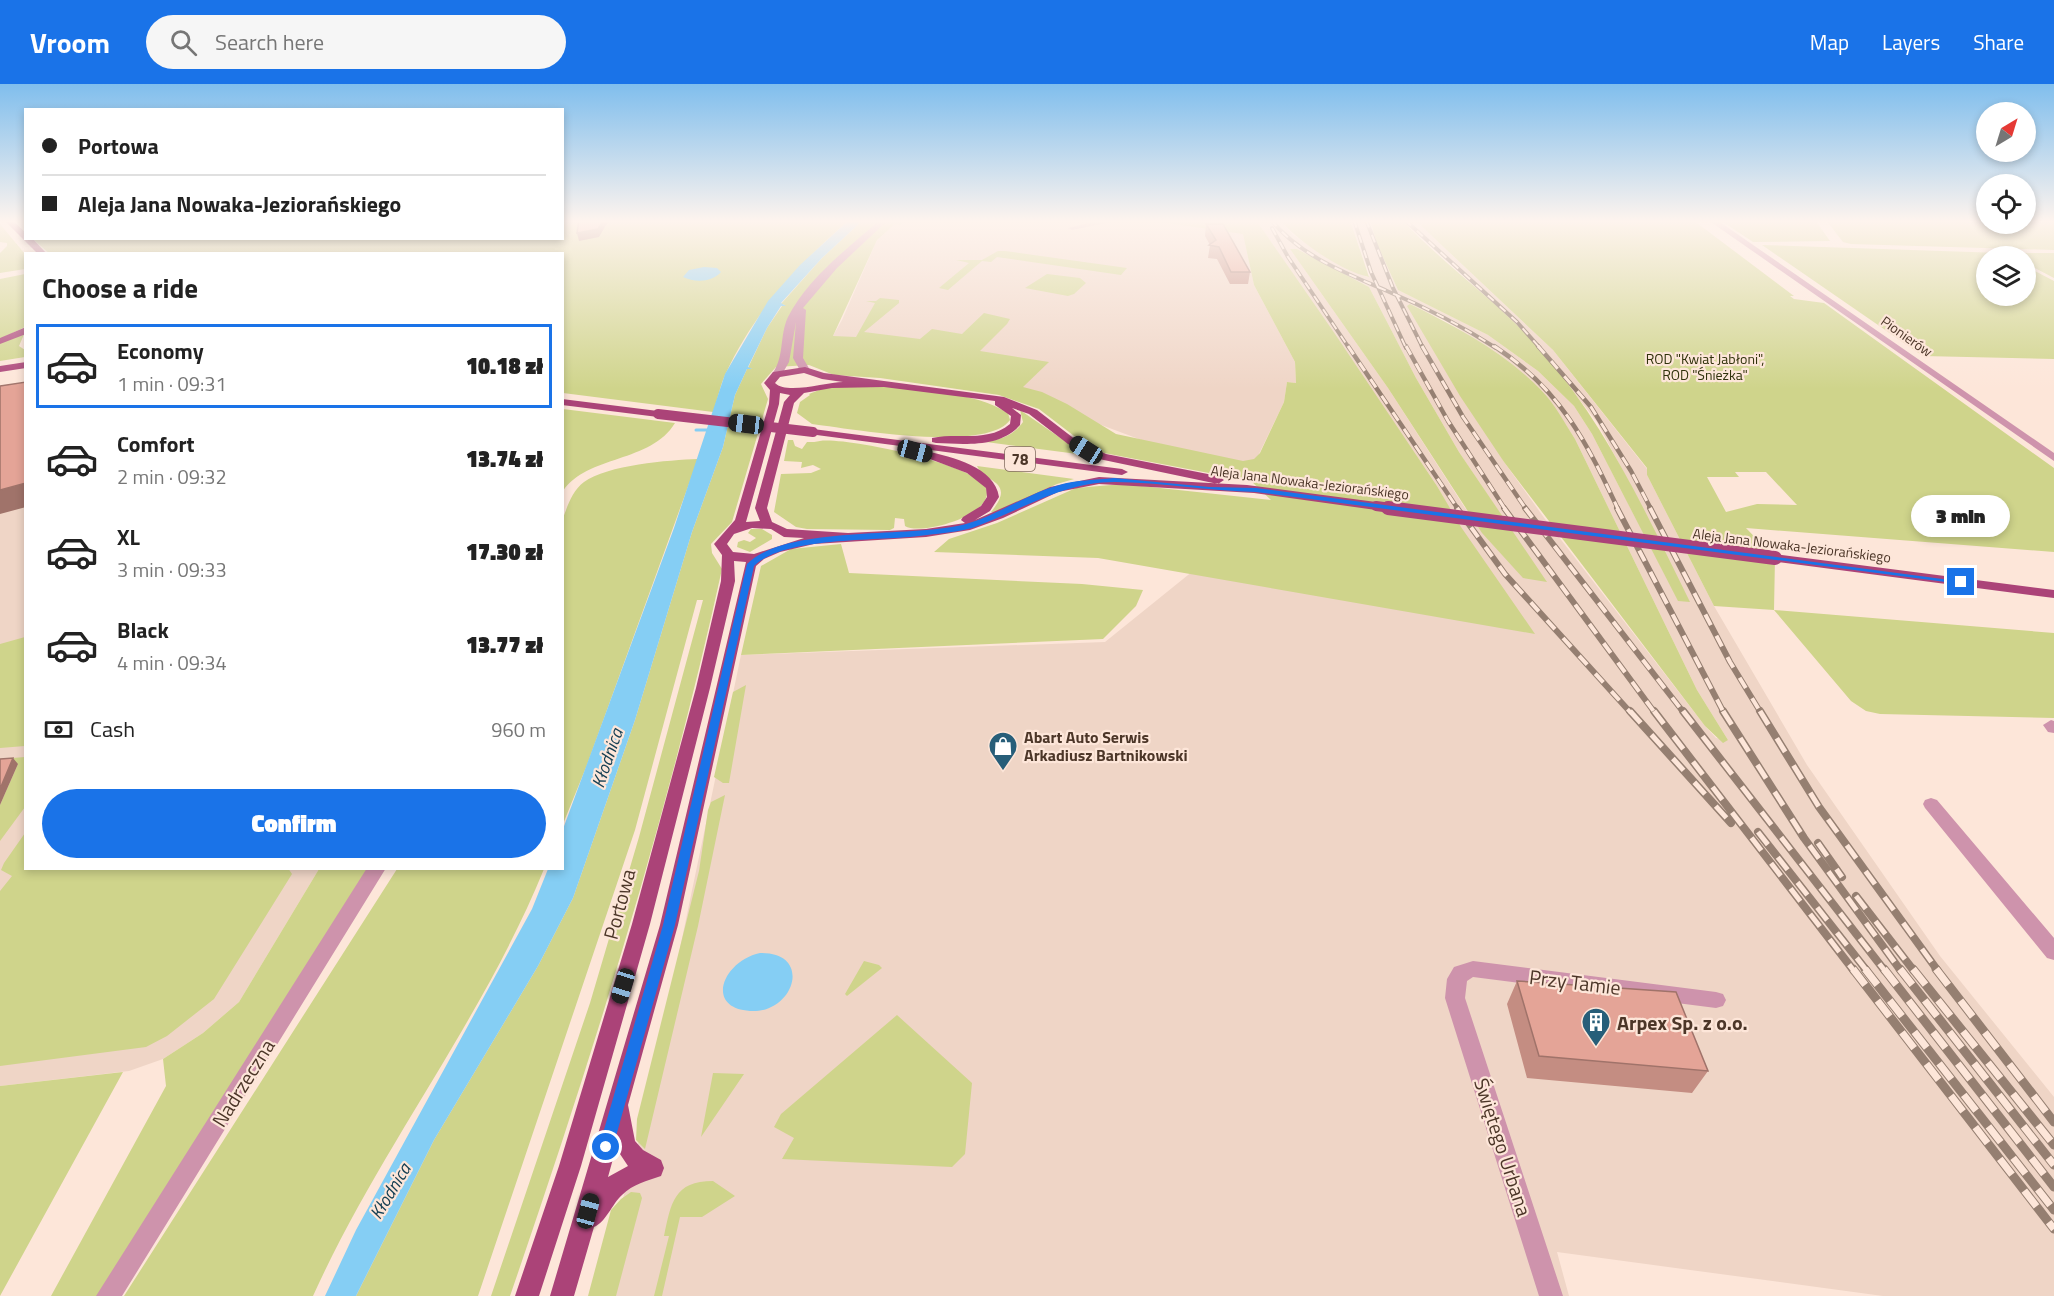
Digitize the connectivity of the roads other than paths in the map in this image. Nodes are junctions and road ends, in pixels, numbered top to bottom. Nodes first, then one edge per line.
1 (826, 277) edge
2 (1794, 277) edge
3 (800, 308) junction
4 (24, 331) edge
5 (0, 341) edge
6 (24, 361) edge
7 (24, 366) edge
8 (2, 367) edge
9 (805, 370) junction
10 (777, 374) junction
11 (822, 376) junction
12 (888, 384) junction
13 (816, 387) junction
14 (775, 389) junction
15 (799, 392) junction
16 (985, 397) junction
17 (564, 402) edge
18 (826, 434) junction
19 (2054, 458) edge
20 (1256, 490) junction
21 (767, 524) junction
22 (736, 528) junction
23 (946, 530) junction
24 (784, 533) junction
25 (854, 537) junction
26 (779, 549) junction
27 (728, 555) junction
28 (758, 558) junction
29 (2054, 594) edge
30 (1931, 804) dead end
31 (375, 870) edge
32 (2054, 952) edge
33 (1455, 998) joint
34 (1716, 1000) dead end
35 (618, 1104) junction
36 (582, 1233) junction
37 (108, 1296) edge
38 (527, 1296) edge
39 (562, 1296) edge
40 (1551, 1296) edge

1 - 3 street
2 - 19 street, Pionierów
3 - 9 street
3 - 10 street
4 - 5 main road
6 - 8 main road
7 - 8 main road
9 - 10 main road
9 - 11 main road
10 - 14 main road
11 - 12 main road
11 - 13 main road
12 - 13 main road
12 - 16 main road
13 - 15 main road
14 - 15 main road
14 - 22 main road
15 - 21 main road
16 - 18 main road
16 - 20 main road
17 - 18 main road, Aleja Jana Nowaka-Jeziorańskiego / 78, bridge
18 - 20 main road, Aleja Jana Nowaka-Jeziorańskiego / 78
18 - 23 main road
20 - 23 main road
20 - 29 main road, Aleja Jana Nowaka-Jeziorańskiego / 78, bridge
21 - 22 main road
21 - 24 main road
22 - 27 main road, Portowa
23 - 25 main road
24 - 25 main road
24 - 26 main road
25 - 26 main road
26 - 28 main road
27 - 28 main road
27 - 38 main road, Portowa
28 - 35 main road
30 - 32 street
31 - 37 street, Nadrzeczna
33 - 34 street, Przy Tamie
33 - 40 street, Świętego Urbana
35 - 36 main road
35 - 36 main road
36 - 39 main road

